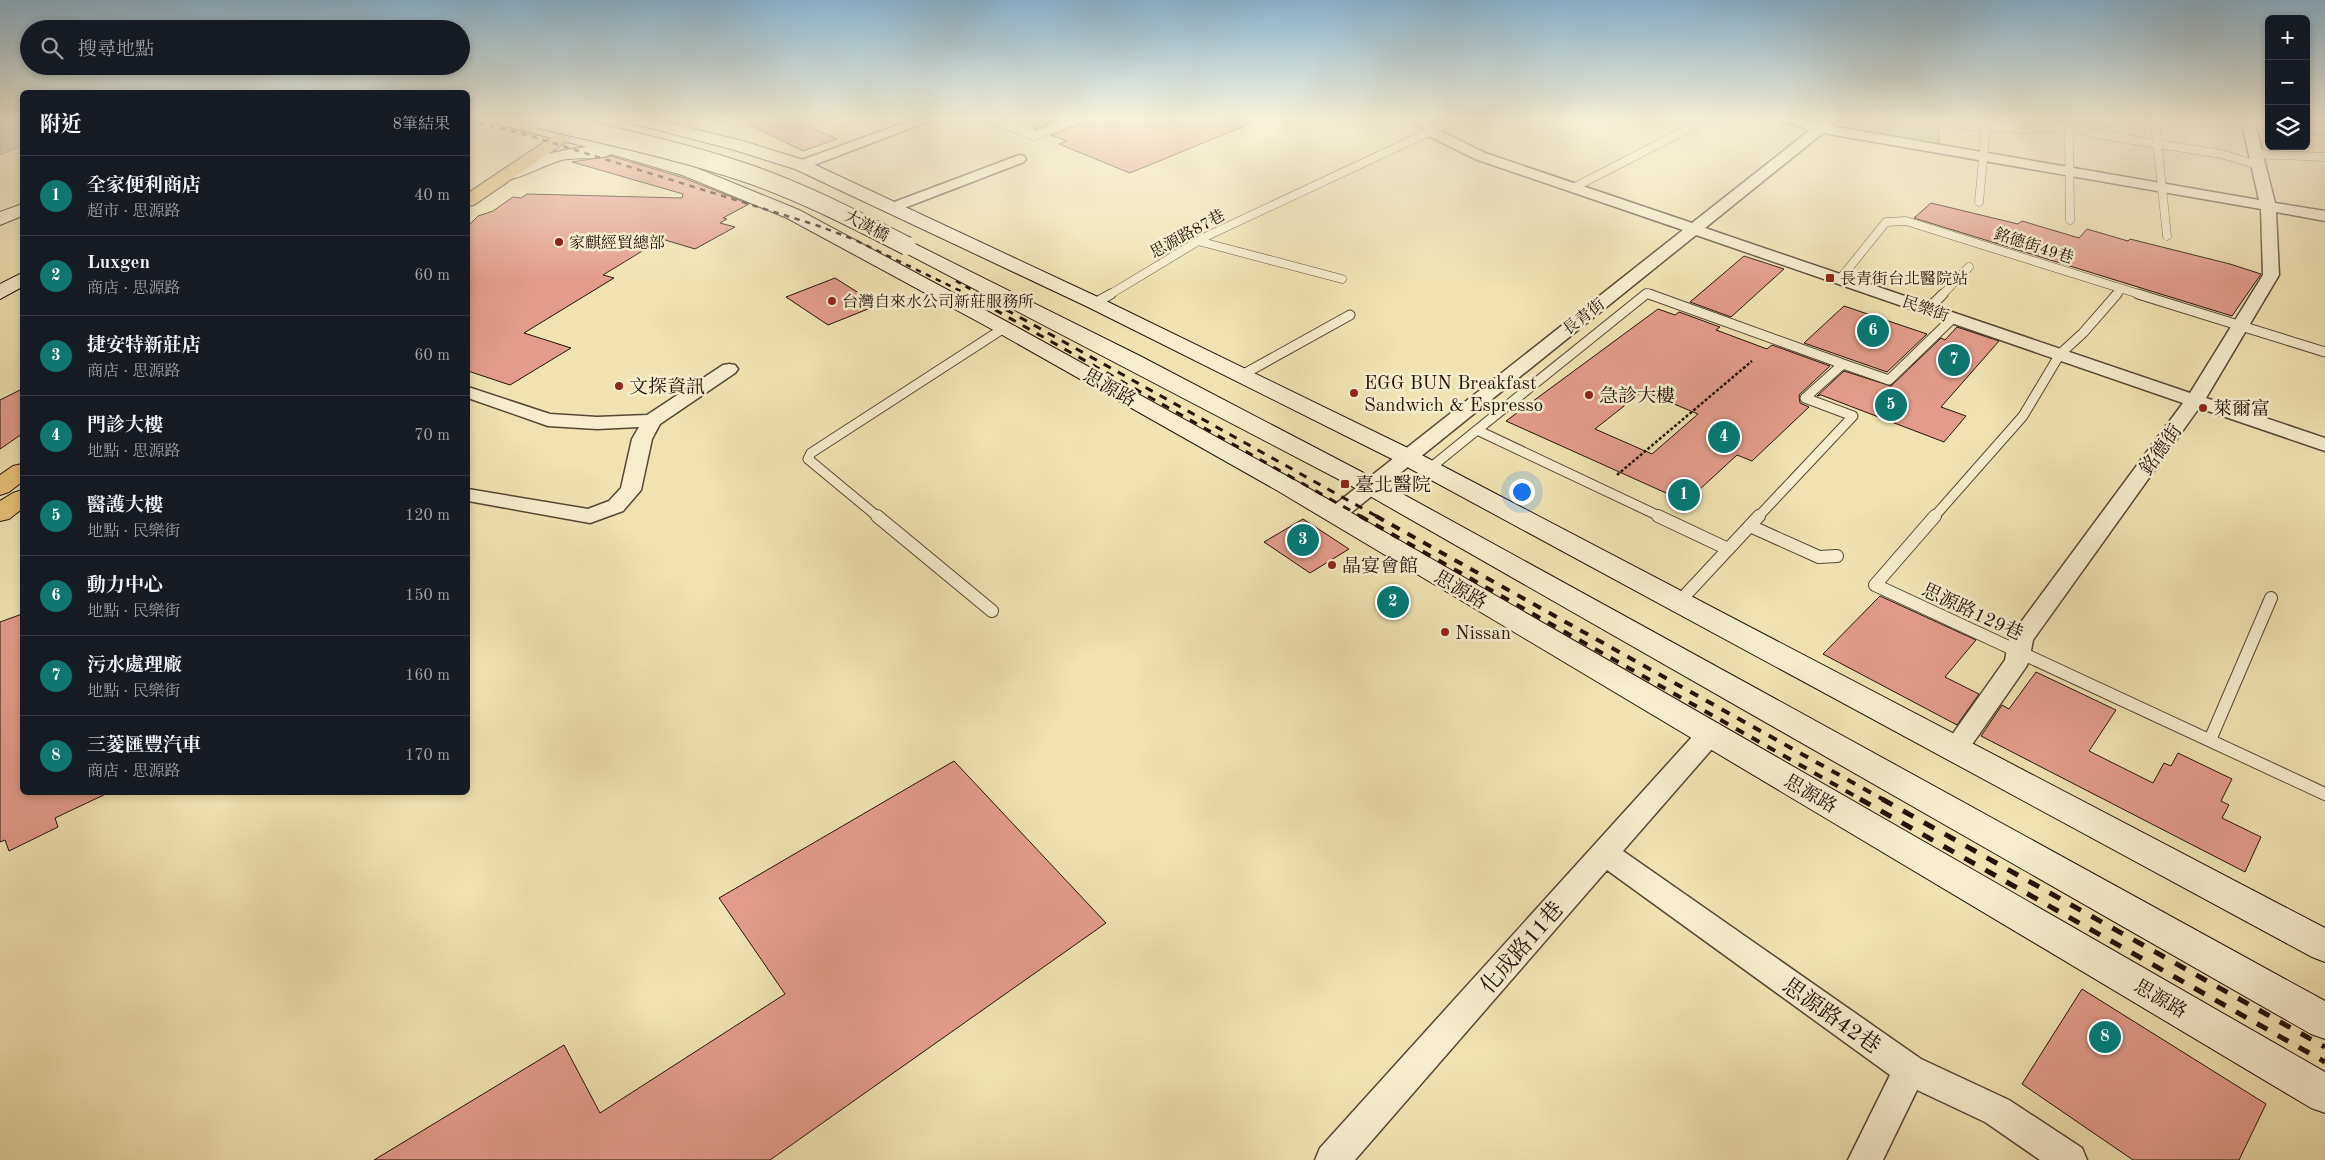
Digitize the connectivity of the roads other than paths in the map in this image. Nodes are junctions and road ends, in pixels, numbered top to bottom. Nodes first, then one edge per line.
1 (511, 173) edge
2 (688, 173) edge
3 (690, 173) edge
4 (698, 173) edge
5 (748, 173) edge
6 (777, 173) edge
7 (819, 173) edge
8 (982, 173) edge
9 (1344, 173) edge
10 (1530, 173) edge
11 (1602, 173) edge
12 (1765, 173) edge
13 (1981, 173) edge
14 (2070, 173) edge
15 (2077, 173) edge
16 (2161, 173) edge
17 (2260, 173) edge
18 (506, 175) joint
19 (696, 175) junction
20 (1573, 188) junction
21 (2162, 188) junction
22 (470, 200) edge
23 (1979, 202) dead end
24 (2268, 206) junction
25 (894, 207) junction
26 (20, 209) edge
27 (2325, 216) edge
28 (0, 219) edge
29 (2070, 220) dead end
30 (1694, 229) junction
31 (2167, 236) dead end
32 (1198, 241) junction
33 (914, 243) junction
34 (998, 256) junction
35 (1969, 267) dead end
36 (1342, 279) dead end
37 (1840, 279) junction
38 (2122, 289) junction
39 (1095, 303) junction
40 (1928, 309) junction
41 (1350, 315) dead end
42 (1953, 318) junction
43 (1090, 326) junction
44 (2242, 326) junction
45 (1004, 328) junction
46 (2325, 352) edge
47 (2060, 354) junction
48 (1132, 360) junction
49 (1843, 364) junction
50 (729, 369) dead end
51 (1242, 375) junction
52 (470, 393) edge
53 (2196, 400) junction
54 (652, 421) junction
55 (1477, 430) junction
56 (2324, 443) edge
57 (1417, 463) junction
58 (20, 472) edge
59 (1375, 481) junction
60 (0, 487) edge
61 (470, 495) edge
62 (20, 499) edge
63 (0, 513) edge
64 (1335, 515) junction
65 (1750, 526) junction
66 (1728, 549) junction
67 (1837, 556) dead end
68 (2271, 598) dead end
69 (1679, 602) junction
70 (992, 611) dead end
71 (2018, 651) junction
72 (1710, 734) junction
73 (2210, 740) junction
74 (1955, 749) junction
75 (2325, 794) edge
76 (1604, 853) junction
77 (2325, 946) edge
78 (2325, 1003) edge
79 (2325, 1021) edge
80 (1910, 1070) junction
81 (2325, 1094) edge
82 (1332, 1160) edge
83 (1865, 1160) edge
84 (2070, 1160) edge

1 - 18 main road
2 - 19 main road
3 - 19 main road, 思源路
4 - 19 main road
5 - 33 main road, 大漢橋, bridge
6 - 33 main road, 大漢橋
7 - 25 main road
8 - 25 street
9 - 32 lane, 思源路87巷
10 - 20 street, 民樂街
11 - 20 lane
12 - 30 street, 長青街
13 - 23 lane
14 - 29 lane
15 - 21 street
16 - 21 lane
17 - 24 street, 銘德街
18 - 22 main road
19 - 45 main road, 思源路
20 - 30 street, 民樂街
21 - 24 street
21 - 31 lane
24 - 27 street
24 - 44 street, 銘德街
25 - 34 main road
26 - 28 main road
30 - 37 street, 民樂街
30 - 57 street, 長青街
32 - 36 lane
32 - 39 lane, 思源路87巷
33 - 43 main road, 思源路
33 - 48 main road, 思源路
34 - 39 main road
34 - 43 main road
35 - 40 lane
37 - 38 lane, 銘德街49巷
37 - 40 street, 民樂街
38 - 44 lane, 銘德街49巷
38 - 47 lane
39 - 51 main road
40 - 42 street, 民樂街
41 - 51 lane
42 - 47 street, 民樂街
42 - 49 lane
43 - 59 main road, 思源路
44 - 46 lane, 銘德街49巷
44 - 53 street, 銘德街
45 - 48 main road
45 - 64 main road, 思源路
45 - 70 lane
47 - 53 street, 民樂街
47 - 71 lane, 思源路129巷
48 - 59 main road, 思源路
49 - 55 lane
49 - 65 lane
50 - 54 street
51 - 57 main road
52 - 54 street
53 - 56 street, 民樂街
53 - 71 street, 銘德街
54 - 61 street
55 - 57 lane
55 - 66 lane
57 - 59 street, 長青街
57 - 69 main road
58 - 60 main road
59 - 64 street, 長青街
59 - 78 main road, 思源路
59 - 79 main road, 思源路
62 - 63 main road
64 - 72 main road, 思源路
65 - 66 lane
65 - 67 lane
66 - 69 lane
68 - 73 lane
69 - 74 main road
71 - 73 lane, 思源路129巷
71 - 74 street, 銘德街
72 - 76 street, 化成路11巷
72 - 81 main road, 思源路
73 - 75 lane, 思源路129巷
74 - 77 main road
76 - 80 street, 思源路42巷
76 - 82 street, 化成路11巷
80 - 83 street
80 - 84 street, 思源路42巷

